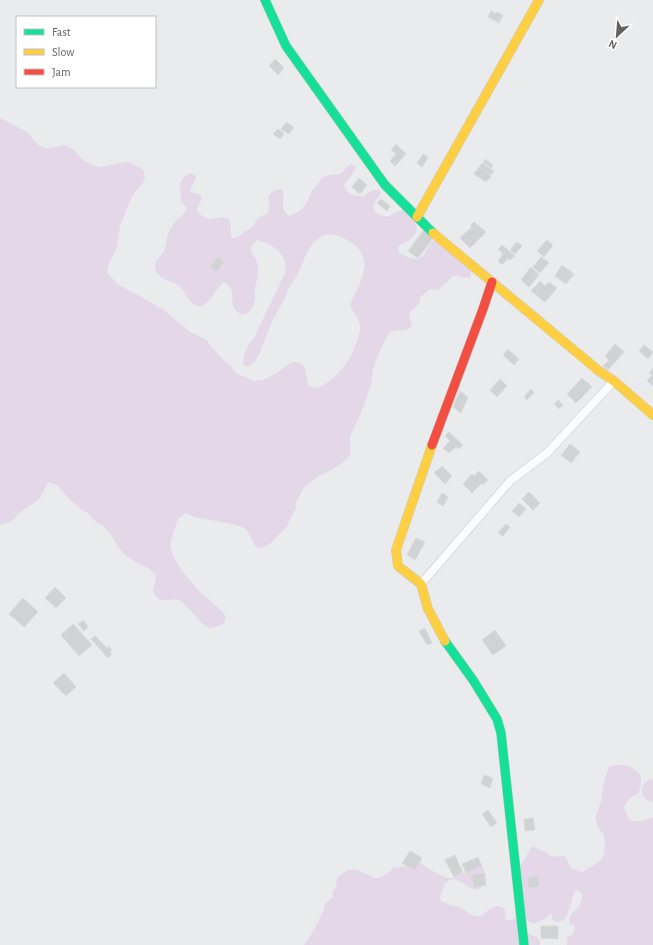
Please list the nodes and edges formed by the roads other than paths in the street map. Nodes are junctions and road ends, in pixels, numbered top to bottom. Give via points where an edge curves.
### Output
1 (265, 0) edge
2 (539, 0) edge
3 (417, 218) junction
4 (492, 282) junction
5 (614, 381) junction
6 (653, 416) edge
7 (421, 584) junction
8 (524, 945) edge

1 - 3 street via 286,46 385,185
2 - 3 street
3 - 4 street
4 - 5 street
4 - 7 street via 396,550 398,566
5 - 6 street
5 - 7 street via 547,453 510,481
7 - 8 street via 428,609 443,638 497,719 501,733

